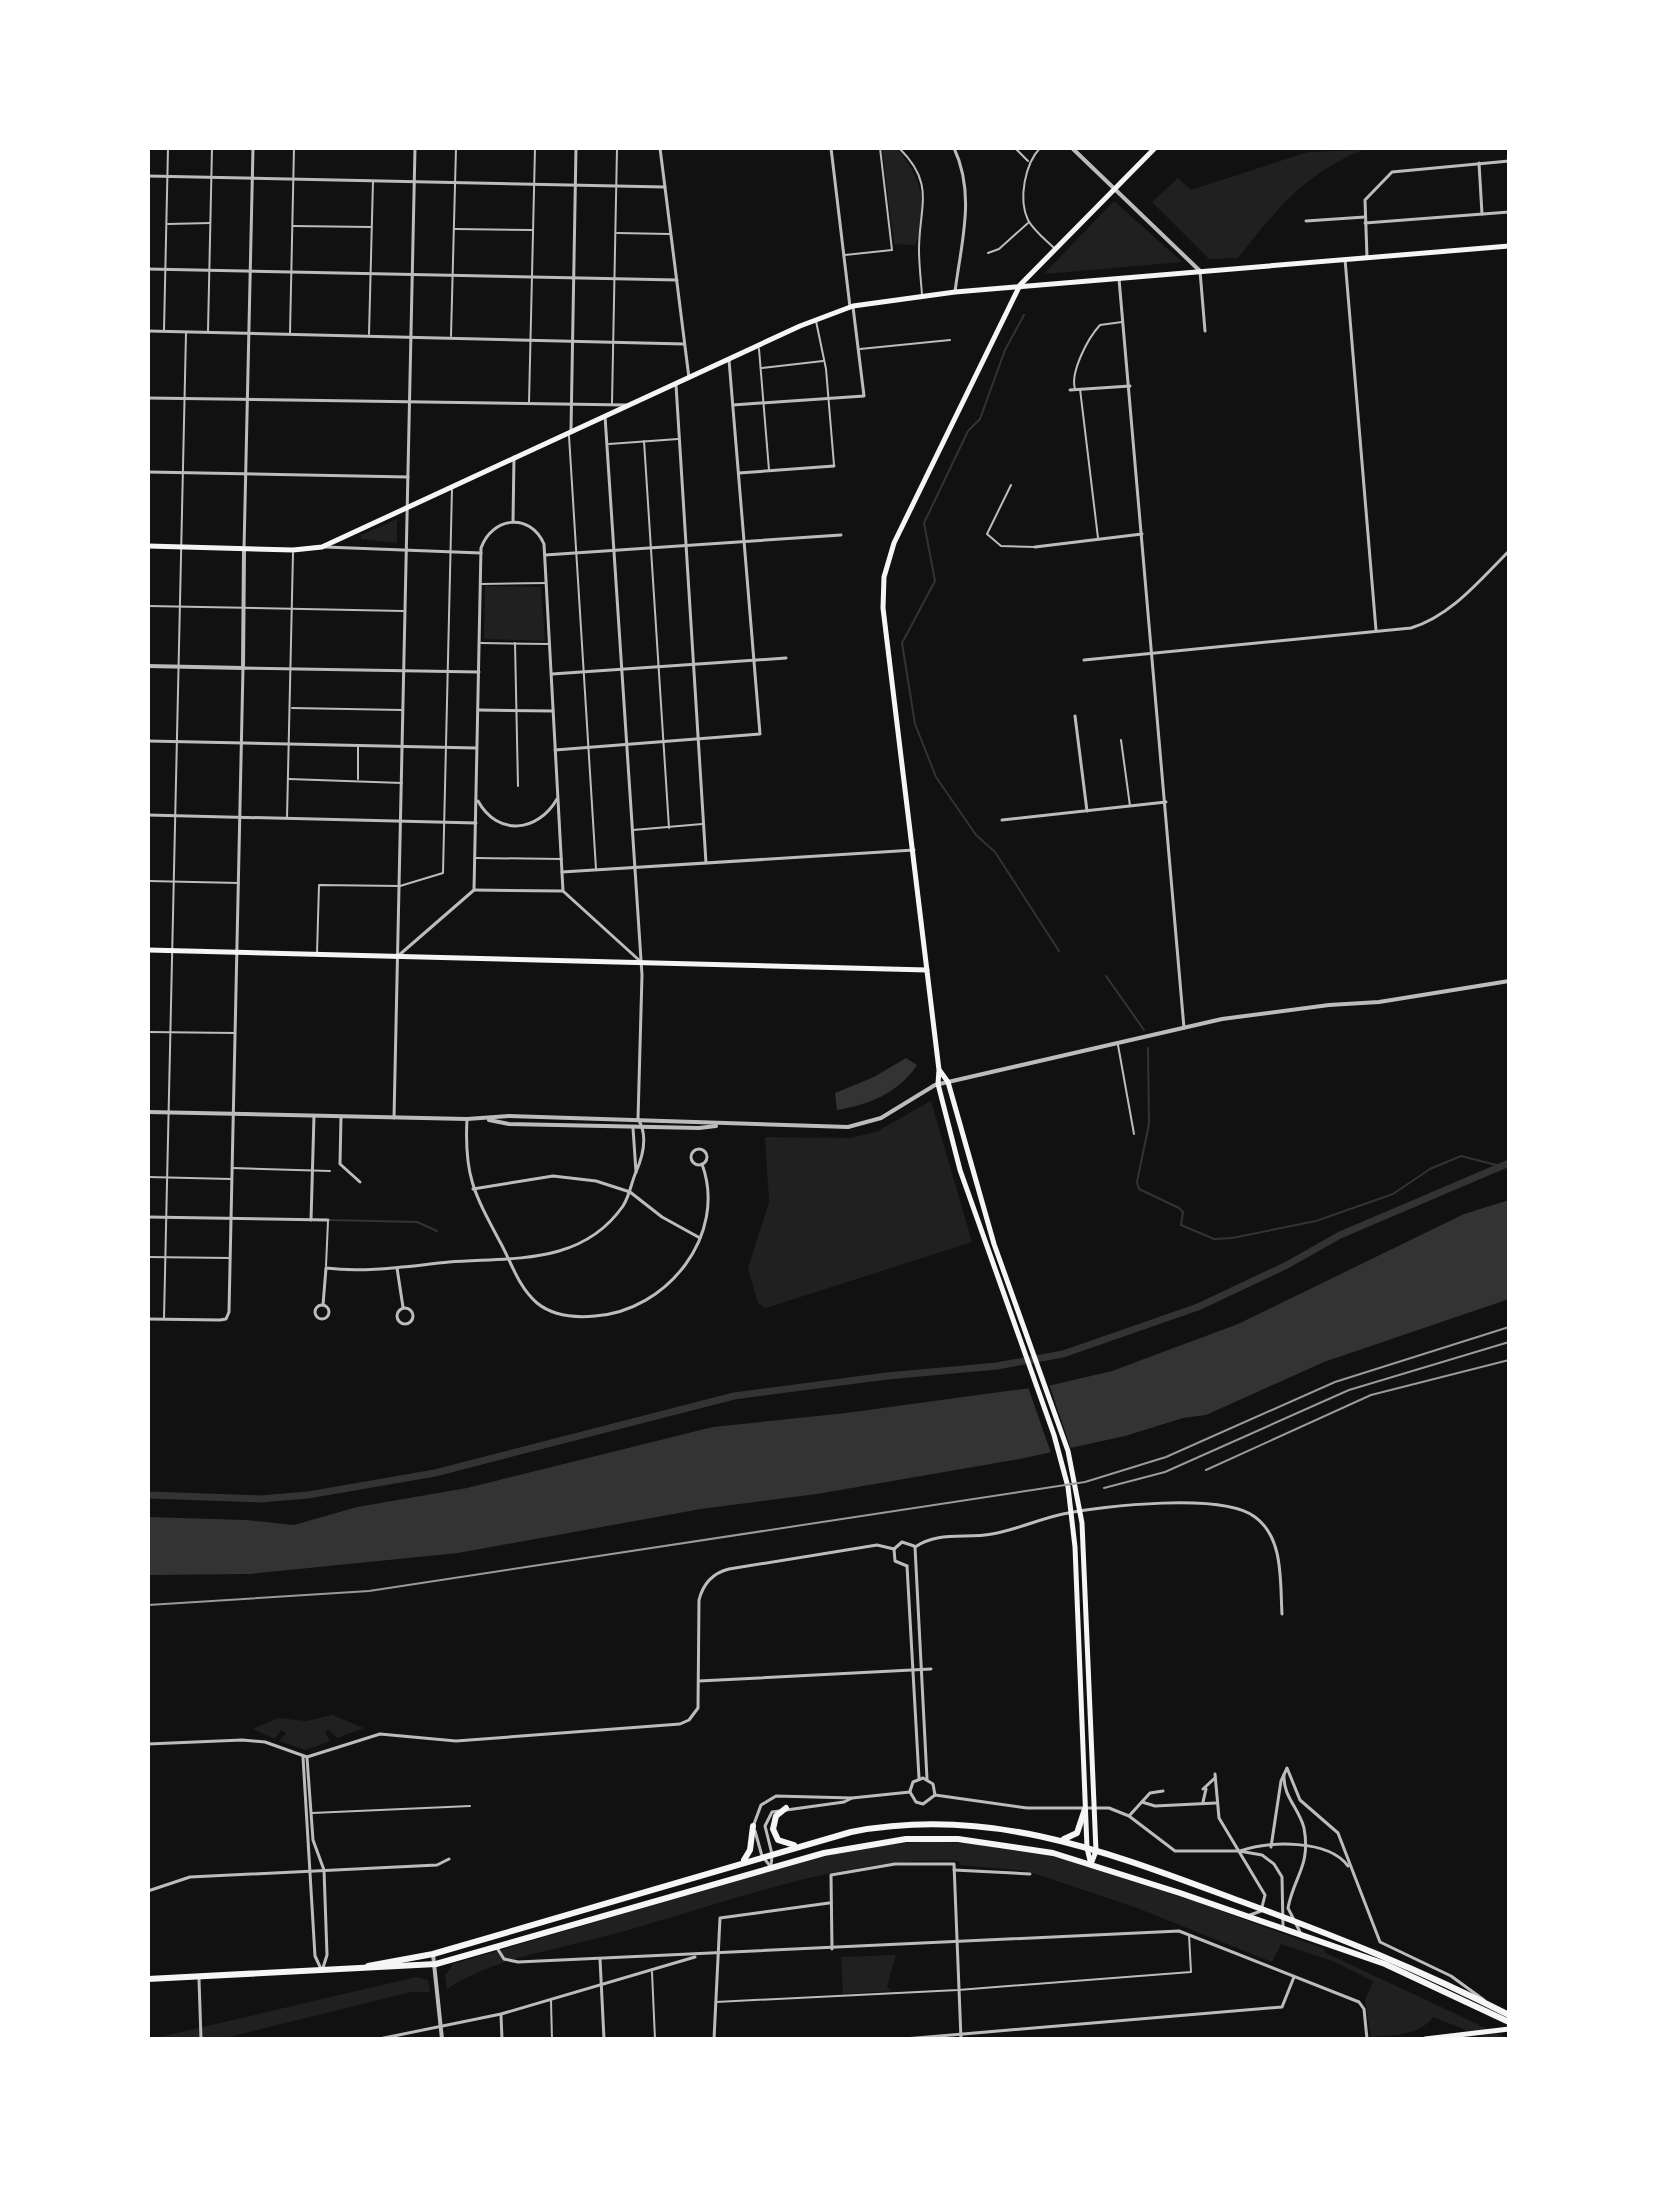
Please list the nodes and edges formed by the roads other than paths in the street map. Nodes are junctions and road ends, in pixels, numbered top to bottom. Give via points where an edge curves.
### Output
1 (168, 148) edge
2 (212, 148) edge
3 (253, 148) edge
4 (294, 148) edge
5 (415, 148) edge
6 (456, 148) edge
7 (535, 148) edge
8 (576, 148) edge
9 (617, 148) edge
10 (660, 148) edge
11 (831, 148) edge
12 (880, 148) edge
13 (899, 148) edge
14 (954, 148) edge
15 (1015, 148) edge
16 (1040, 148) edge
17 (1072, 148) edge
18 (1155, 148) edge
19 (1509, 161) edge
20 (1030, 163) junction
21 (1479, 163) junction
22 (148, 176) edge
23 (167, 176) junction
24 (211, 176) junction
25 (253, 177) junction
26 (293, 178) junction
27 (373, 181) junction
28 (414, 182) junction
29 (455, 182) junction
30 (534, 183) junction
31 (575, 184) junction
32 (616, 186) junction
33 (665, 187) junction
34 (1115, 189) junction
35 (1509, 212) edge
36 (1482, 214) junction
37 (1365, 217) junction
38 (1306, 221) dead end
39 (1030, 222) junction
40 (211, 223) junction
41 (1365, 223) junction
42 (167, 224) junction
43 (292, 226) junction
44 (372, 227) junction
45 (454, 229) junction
46 (532, 230) junction
47 (615, 233) junction
48 (671, 234) junction
49 (1509, 246) edge
50 (1055, 249) junction
51 (988, 253) dead end
52 (844, 255) junction
53 (1367, 257) junction
54 (1345, 259) junction
55 (148, 269) edge
56 (166, 269) junction
57 (210, 270) junction
58 (251, 271) junction
59 (292, 271) junction
60 (1200, 271) junction
61 (371, 273) junction
62 (412, 275) junction
63 (453, 276) junction
64 (532, 277) junction
65 (574, 278) junction
66 (615, 278) junction
67 (1119, 278) junction
68 (677, 280) junction
69 (1020, 285) junction
70 (955, 292) junction
71 (922, 296) junction
72 (852, 307) junction
73 (816, 319) junction
74 (1123, 322) junction
75 (148, 331) edge
76 (164, 331) junction
77 (186, 331) junction
78 (1205, 331) dead end
79 (208, 332) junction
80 (250, 333) junction
81 (290, 334) junction
82 (369, 336) junction
83 (411, 336) junction
84 (451, 337) junction
85 (531, 339) junction
86 (950, 340) dead end
87 (573, 342) junction
88 (613, 343) junction
89 (684, 344) junction
90 (759, 345) junction
91 (858, 349) junction
92 (729, 359) junction
93 (823, 361) junction
94 (761, 368) junction
95 (689, 379) junction
96 (676, 385) junction
97 (1130, 386) junction
98 (1078, 389) junction
99 (1070, 390) dead end
100 (148, 398) edge
101 (828, 398) junction
102 (184, 399) junction
103 (248, 399) junction
104 (410, 403) junction
105 (763, 403) junction
106 (612, 404) junction
107 (529, 405) junction
108 (571, 405) junction
109 (627, 405) junction
110 (733, 405) junction
111 (605, 416) junction
112 (571, 430) junction
113 (680, 439) junction
114 (644, 441) junction
115 (607, 444) junction
116 (514, 457) junction
117 (834, 466) joint
118 (769, 471) junction
119 (148, 472) edge
120 (183, 473) junction
121 (739, 473) junction
122 (246, 474) junction
123 (409, 477) junction
124 (452, 485) junction
125 (1011, 485) dead end
126 (407, 507) junction
127 (513, 522) junction
128 (1143, 534) junction
129 (841, 535) dead end
130 (1098, 539) junction
131 (745, 542) junction
132 (686, 545) junction
133 (148, 546) edge
134 (181, 547) junction
135 (322, 547) junction
136 (1035, 547) joint
137 (651, 548) junction
138 (244, 549) junction
139 (293, 550) junction
140 (614, 550) junction
141 (406, 551) junction
142 (1509, 551) edge
143 (451, 552) junction
144 (481, 553) junction
145 (576, 553) junction
146 (545, 555) junction
147 (546, 583) junction
148 (480, 584) junction
149 (148, 606) edge
150 (179, 606) junction
151 (244, 608) junction
152 (291, 609) junction
153 (405, 611) junction
154 (1376, 630) junction
155 (480, 643) junction
156 (515, 643) junction
157 (550, 644) junction
158 (1154, 653) junction
159 (786, 658) dead end
160 (1084, 660) dead end
161 (754, 661) junction
162 (693, 664) junction
163 (148, 666) edge
164 (178, 667) junction
165 (659, 667) junction
166 (243, 668) junction
167 (291, 669) junction
168 (621, 670) junction
169 (403, 671) junction
170 (447, 672) junction
171 (479, 672) junction
172 (585, 672) junction
173 (552, 674) junction
174 (291, 708) junction
175 (403, 710) junction
176 (478, 710) junction
177 (516, 711) junction
178 (553, 711) junction
179 (1075, 716) dead end
180 (698, 740) junction
181 (1121, 740) dead end
182 (148, 741) edge
183 (177, 741) junction
184 (663, 742) junction
185 (241, 743) junction
186 (290, 745) junction
187 (626, 745) junction
188 (358, 746) junction
189 (402, 746) junction
190 (446, 747) junction
191 (477, 748) junction
192 (590, 748) junction
193 (555, 750) junction
194 (287, 779) junction
195 (358, 780) junction
196 (402, 783) junction
197 (518, 786) dead end
198 (558, 797) junction
199 (476, 798) junction
200 (1166, 802) junction
201 (1130, 807) junction
202 (1087, 811) junction
203 (148, 815) edge
204 (176, 816) junction
205 (240, 818) junction
206 (287, 819) junction
207 (1002, 820) dead end
208 (401, 822) junction
209 (444, 822) junction
210 (476, 823) junction
211 (704, 824) junction
212 (669, 828) junction
213 (632, 830) junction
214 (914, 850) junction
215 (475, 857) junction
216 (562, 859) junction
217 (706, 863) junction
218 (633, 868) junction
219 (596, 870) junction
220 (562, 872) junction
221 (148, 881) edge
222 (174, 882) junction
223 (239, 883) junction
224 (400, 886) junction
225 (474, 890) junction
226 (563, 891) junction
227 (148, 950) edge
228 (172, 951) junction
229 (237, 953) junction
230 (317, 954) junction
231 (398, 956) junction
232 (640, 961) junction
233 (927, 970) junction
234 (1509, 981) edge
235 (1184, 1028) junction
236 (148, 1032) edge
237 (171, 1032) junction
238 (235, 1033) junction
239 (1118, 1044) junction
240 (939, 1070) junction
241 (948, 1082) junction
242 (938, 1084) junction
243 (148, 1112) edge
244 (169, 1113) junction
245 (234, 1114) junction
246 (314, 1116) junction
247 (341, 1117) junction
248 (394, 1118) junction
249 (467, 1119) junction
250 (487, 1119) junction
251 (638, 1119) junction
252 (721, 1125) junction
253 (633, 1127) junction
254 (643, 1127) junction
255 (1134, 1134) dead end
256 (702, 1164) dead end
257 (232, 1168) junction
258 (312, 1170) junction
259 (330, 1171) dead end
260 (636, 1172) junction
261 (148, 1177) edge
262 (167, 1178) junction
263 (232, 1179) junction
264 (360, 1182) dead end
265 (473, 1189) junction
266 (630, 1192) junction
267 (148, 1217) edge
268 (167, 1217) junction
269 (230, 1218) junction
270 (311, 1220) junction
271 (328, 1220) joint
272 (700, 1238) junction
273 (148, 1257) edge
274 (166, 1257) junction
275 (230, 1258) junction
276 (510, 1259) junction
277 (326, 1268) junction
278 (397, 1268) junction
279 (323, 1305) dead end
280 (404, 1308) junction
281 (148, 1319) edge
282 (164, 1319) junction
283 (915, 1547) junction
284 (894, 1549) junction
285 (915, 1560) junction
286 (907, 1566) junction
287 (1282, 1614) dead end
288 (931, 1669) dead end
289 (920, 1670) junction
290 (914, 1672) junction
291 (699, 1681) junction
292 (148, 1744) edge
293 (305, 1757) junction
294 (1287, 1771) junction
295 (919, 1778) junction
296 (927, 1779) junction
297 (1204, 1789) junction
298 (1216, 1789) junction
299 (1163, 1791) dead end
300 (910, 1792) junction
301 (935, 1795) junction
302 (852, 1798) junction
303 (1142, 1802) junction
304 (1216, 1803) junction
305 (1199, 1804) junction
306 (470, 1806) dead end
307 (786, 1808) junction
308 (1085, 1809) junction
309 (311, 1813) junction
310 (1129, 1816) junction
311 (753, 1826) junction
312 (1061, 1840) junction
313 (798, 1846) junction
314 (1271, 1847) junction
315 (1087, 1848) junction
316 (1096, 1851) junction
317 (1239, 1851) junction
318 (772, 1854) junction
319 (762, 1856) junction
320 (449, 1859) dead end
321 (740, 1863) junction
322 (1091, 1865) junction
323 (771, 1867) junction
324 (312, 1870) junction
325 (324, 1870) junction
326 (954, 1870) junction
327 (1352, 1873) junction
328 (1030, 1874) dead end
329 (148, 1891) edge
330 (831, 1903) junction
331 (1263, 1909) junction
332 (1246, 1915) junction
333 (1280, 1915) junction
334 (1291, 1919) junction
335 (1285, 1930) junction
336 (1189, 1934) junction
337 (1305, 1936) junction
338 (956, 1942) junction
339 (497, 1948) junction
340 (832, 1949) junction
341 (433, 1954) junction
342 (719, 1955) junction
343 (698, 1956) junction
344 (600, 1959) junction
345 (436, 1964) junction
346 (351, 1969) junction
347 (322, 1971) junction
348 (652, 1972) junction
349 (1295, 1976) junction
350 (199, 1977) junction
351 (148, 1979) edge
352 (601, 1986) junction
353 (958, 1990) junction
354 (551, 2000) junction
355 (716, 2002) junction
356 (1493, 2007) junction
357 (501, 2014) junction
358 (1509, 2015) edge
359 (1509, 2022) edge
360 (441, 2026) junction
361 (1509, 2029) edge
362 (960, 2037) edge
363 (201, 2039) edge
364 (379, 2039) edge
365 (442, 2039) edge
366 (502, 2039) edge
367 (552, 2039) edge
368 (604, 2039) edge
369 (655, 2039) edge
370 (714, 2039) edge
371 (904, 2039) edge
372 (1367, 2039) edge
373 (1425, 2039) edge

1 - 23 lane
2 - 24 lane
3 - 25 street
4 - 26 lane
5 - 28 street
6 - 29 lane
7 - 30 lane
8 - 31 street
9 - 32 lane
10 - 33 street
11 - 52 street
12 - 52 lane via 892,250
13 - 71 lane via 916,168 924,192 918,247
14 - 70 street via 967,198
15 - 20 lane
16 - 20 lane
17 - 34 street
18 - 34 main road
19 - 21 street
20 - 39 lane via 1024,199
21 - 36 street
21 - 37 street via 1392,172 1367,196
22 - 23 street
23 - 24 street
23 - 42 lane
24 - 25 street
24 - 40 lane
25 - 26 street
25 - 58 street
26 - 27 street
26 - 43 lane
27 - 28 street
27 - 44 lane
28 - 29 street
28 - 62 street
29 - 30 street
29 - 45 lane
30 - 31 street
30 - 46 lane
31 - 32 street
31 - 65 street
32 - 33 street
32 - 47 lane
33 - 48 street
34 - 50 main road
34 - 60 street
35 - 36 street
36 - 41 street
37 - 38 street
37 - 41 street
39 - 50 lane
39 - 51 lane
40 - 42 lane
40 - 57 lane
41 - 53 street
42 - 56 lane
43 - 44 lane
43 - 59 lane
44 - 61 lane
45 - 46 lane
45 - 63 lane
46 - 64 lane
47 - 48 lane
47 - 66 lane
48 - 68 street
49 - 53 main road
50 - 69 main road
52 - 72 street
53 - 54 main road
54 - 60 main road
54 - 154 street
55 - 56 street
56 - 57 street
56 - 76 lane
57 - 58 street
57 - 79 lane
58 - 59 street
58 - 80 street
59 - 61 street
59 - 81 lane
60 - 67 main road
60 - 78 street
61 - 62 street
61 - 82 lane
62 - 63 street
62 - 83 street
63 - 64 street
63 - 84 lane
64 - 65 street
64 - 85 lane
65 - 66 street
65 - 87 street
66 - 68 street
66 - 88 lane
67 - 69 main road
67 - 74 street
68 - 89 street
69 - 70 main road
69 - 214 main road via 896,537 886,569 883,608
70 - 71 main road
71 - 72 main road
72 - 73 main road
72 - 91 street
73 - 90 main road
73 - 93 lane
74 - 97 street
74 - 98 lane via 1100,325 1074,374
75 - 76 street
76 - 77 street
77 - 79 street
77 - 102 lane
79 - 80 street
80 - 81 street
80 - 103 street
81 - 82 street
82 - 83 street
83 - 84 street
83 - 104 street
84 - 85 street
85 - 87 street
85 - 107 lane
86 - 91 lane
87 - 88 street
87 - 108 street
88 - 89 street
88 - 106 lane
89 - 95 street
90 - 92 main road
90 - 94 lane
91 - 101 street via 864,396
92 - 95 main road
92 - 110 street
93 - 94 lane
93 - 101 lane
94 - 105 lane
95 - 96 main road
96 - 109 main road
96 - 113 street
97 - 98 street
97 - 128 street
98 - 99 street
98 - 130 lane
100 - 102 street
101 - 105 street
101 - 117 lane
102 - 103 street
102 - 120 lane
103 - 104 street
103 - 122 street
104 - 107 street
104 - 123 street
105 - 110 street
105 - 118 lane
106 - 108 street
106 - 109 street
107 - 108 street
108 - 112 street
109 - 111 main road
110 - 121 street
111 - 112 main road
111 - 115 street
112 - 116 main road
112 - 145 lane
113 - 114 lane
113 - 132 street
114 - 115 lane
114 - 137 lane
115 - 140 street
116 - 124 main road
116 - 127 street
117 - 118 street
118 - 121 street
119 - 120 street
120 - 122 street
120 - 134 lane
121 - 131 street
122 - 123 street
122 - 138 street
123 - 126 street
124 - 126 main road
124 - 143 lane
125 - 136 lane via 987,534 1001,546
126 - 135 main road
126 - 141 street
127 - 144 street via 490,532
127 - 146 street via 537,531
128 - 130 street
128 - 158 street
129 - 131 street
130 - 136 street
131 - 132 street
131 - 161 street
132 - 137 street
132 - 162 street
133 - 134 main road
134 - 138 main road
134 - 150 lane
135 - 139 main road
135 - 141 street
137 - 140 street
137 - 165 lane
138 - 139 main road
138 - 151 street
139 - 152 lane
140 - 145 street
140 - 168 street
141 - 143 street
141 - 153 street
142 - 154 street via 1430,622
143 - 144 street
143 - 170 lane
144 - 148 street
145 - 146 street
145 - 172 lane
146 - 147 street
147 - 148 lane
147 - 157 street
148 - 155 street
149 - 150 lane
150 - 151 lane
150 - 164 lane
151 - 152 lane
151 - 166 street
152 - 153 lane
152 - 167 lane
153 - 169 street
154 - 158 street
155 - 156 lane
155 - 171 street
156 - 157 lane
156 - 177 lane
157 - 173 street
158 - 160 street
158 - 200 street
159 - 161 street
161 - 162 street
161 - 180 street via 760,734
162 - 165 street
162 - 180 street
163 - 164 street
164 - 166 street
164 - 183 lane
165 - 168 street
165 - 184 lane
166 - 167 street
166 - 185 street
167 - 169 street
167 - 174 lane
168 - 172 street
168 - 187 street
169 - 170 street
169 - 175 street
170 - 171 street
170 - 190 lane
171 - 176 street
172 - 173 street
172 - 192 lane
173 - 178 street
174 - 175 lane
174 - 186 lane
175 - 189 street
176 - 177 street
176 - 191 street
177 - 178 street
177 - 197 lane
178 - 193 street
179 - 202 street
180 - 184 street
180 - 211 street
181 - 201 lane
182 - 183 street
183 - 185 street
183 - 204 lane
184 - 187 street
184 - 212 lane
185 - 186 street
185 - 205 street
186 - 188 street
186 - 194 lane
187 - 192 street
187 - 213 street
188 - 189 street
188 - 195 lane
189 - 190 street
189 - 196 street
190 - 191 street
190 - 209 lane
191 - 199 street
192 - 193 street
192 - 219 lane
193 - 198 street
194 - 195 lane
194 - 206 lane
195 - 196 lane
196 - 208 street
198 - 199 street via 539,821 517,827 493,819
198 - 216 street
199 - 210 street
200 - 201 street
200 - 235 street
201 - 202 street
202 - 207 street
203 - 204 street
204 - 205 street
204 - 222 lane
205 - 206 street
205 - 223 street
206 - 208 street
208 - 209 street
208 - 224 street
209 - 210 street
209 - 224 lane via 443,873
210 - 215 street
211 - 212 lane
211 - 217 street
212 - 213 lane
213 - 218 street
214 - 217 street
214 - 233 main road
215 - 216 lane
215 - 225 street
216 - 220 street
217 - 218 street
218 - 219 street
218 - 232 street
219 - 220 street
220 - 226 street
221 - 222 lane
222 - 223 lane
222 - 228 lane
223 - 229 street
224 - 230 lane via 319,885
224 - 231 street
225 - 226 street
225 - 231 street
226 - 232 street
227 - 228 main road
228 - 229 main road
228 - 237 lane
229 - 230 main road
229 - 238 street
230 - 231 main road
231 - 232 main road
231 - 248 street
232 - 233 main road
232 - 251 street
233 - 240 main road
234 - 235 street
235 - 239 street
236 - 237 lane
237 - 238 lane
237 - 244 lane
238 - 245 street
239 - 241 street
239 - 255 lane
240 - 241 main road
240 - 242 main road
241 - 242 street
241 - 316 main road via 994,1244 1068,1451 1080,1508
242 - 252 street via 881,1118 848,1127
242 - 308 main road via 960,1170 1060,1453 1070,1498
243 - 244 street
244 - 245 street
244 - 262 lane
245 - 246 street
245 - 257 street
246 - 247 street
246 - 258 street
247 - 248 street
247 - 264 street via 340,1164
248 - 249 street
249 - 250 street
249 - 265 street via 467,1169
250 - 251 street
250 - 253 street
251 - 252 street
251 - 253 street
251 - 254 street
252 - 254 street
253 - 254 street
253 - 260 street
254 - 260 street via 642,1161
256 - 272 street via 708,1196
257 - 258 lane
257 - 263 street
258 - 259 lane
258 - 270 street
260 - 266 street
261 - 262 lane
262 - 263 lane
262 - 268 lane
263 - 269 street
265 - 266 street via 566,1176
265 - 276 street
266 - 272 street
266 - 276 street via 600,1229 574,1246 550,1256
267 - 268 street
268 - 269 street
268 - 274 lane
269 - 270 street
269 - 275 street
270 - 271 street
271 - 277 lane
272 - 276 street via 683,1269 661,1291 633,1308 602,1316 548,1310 526,1291
273 - 274 lane
274 - 275 lane
274 - 282 lane
275 - 282 street via 226,1319
276 - 278 street
277 - 278 street
277 - 279 street
278 - 280 street
280 - 280 street via 398,1319 407,1324 413,1314
281 - 282 street
283 - 284 street via 902,1542
283 - 285 street
283 - 287 street via 935,1538 992,1534 1062,1514 1114,1507 1228,1505 1258,1518 1272,1538
284 - 286 street via 895,1561
284 - 291 street via 877,1545 719,1572 699,1600
285 - 286 street
285 - 289 street
286 - 290 street
288 - 289 street
289 - 290 street
289 - 296 street
290 - 291 street
290 - 295 street
291 - 293 street via 696,1715 680,1724 456,1741 380,1734
292 - 293 street via 242,1740 265,1742
293 - 309 street
293 - 324 street
294 - 314 street
294 - 327 street via 1300,1800 1338,1833
294 - 334 street via 1286,1795 1304,1833 1305,1868 1289,1903
295 - 296 street
295 - 300 street
296 - 301 street
297 - 298 street
297 - 298 street via 1215,1776
297 - 305 street via 1205,1799
298 - 304 street
299 - 303 street via 1150,1793
300 - 301 street via 923,1804
300 - 302 street
301 - 310 street via 1027,1808 1103,1807
302 - 307 street
302 - 311 street via 776,1796 758,1809
303 - 305 street
303 - 310 street
304 - 305 street
304 - 317 street
306 - 309 lane
307 - 313 highway via 774,1819 773,1832 780,1841
307 - 318 street via 766,1820
308 - 312 highway via 1077,1833
308 - 315 main road
309 - 325 street
310 - 317 street via 1175,1851
311 - 319 street
311 - 321 highway via 750,1851
312 - 313 highway via 996,1826 928,1823 863,1830
312 - 315 highway
313 - 318 highway
314 - 317 street
314 - 327 street via 1313,1845 1339,1855
315 - 316 highway
315 - 322 main road
316 - 322 main road
316 - 331 highway
317 - 331 street via 1264,1893
317 - 333 street via 1262,1855 1279,1870
318 - 319 highway
318 - 323 street
319 - 321 highway
319 - 323 street
320 - 325 street via 437,1865
321 - 341 highway
322 - 323 highway via 1014,1844 917,1838 845,1847
322 - 332 highway
323 - 339 highway
324 - 325 street
324 - 329 street via 190,1877
324 - 347 street via 315,1956
325 - 347 street via 327,1955
326 - 328 street
326 - 330 street via 954,1864 895,1864 831,1875
326 - 338 street
327 - 356 street via 1383,1946 1451,1976
330 - 340 street
330 - 342 street via 720,1918
331 - 332 street
331 - 333 highway
332 - 335 highway
333 - 334 highway
333 - 335 street
334 - 337 street
334 - 356 highway via 1400,1961
335 - 337 highway
336 - 338 street
336 - 349 street
336 - 353 lane via 1191,1972
337 - 359 highway via 1407,1972
338 - 340 street
338 - 353 street
339 - 344 street via 509,1962
339 - 345 highway
340 - 342 street
341 - 345 street
341 - 346 highway
342 - 343 street
342 - 355 street
343 - 344 street
343 - 348 street
344 - 352 street
345 - 346 highway
345 - 360 street
346 - 347 highway
347 - 350 highway
348 - 352 street
348 - 369 lane
349 - 362 street via 1282,2007
349 - 372 street via 1362,2004
350 - 351 highway
350 - 363 street
352 - 354 street
352 - 368 street
353 - 355 lane
353 - 362 street
354 - 357 street
354 - 367 lane
355 - 370 street
356 - 358 highway
357 - 360 street
357 - 366 street
360 - 364 street
360 - 365 street
361 - 373 main road
362 - 371 street

